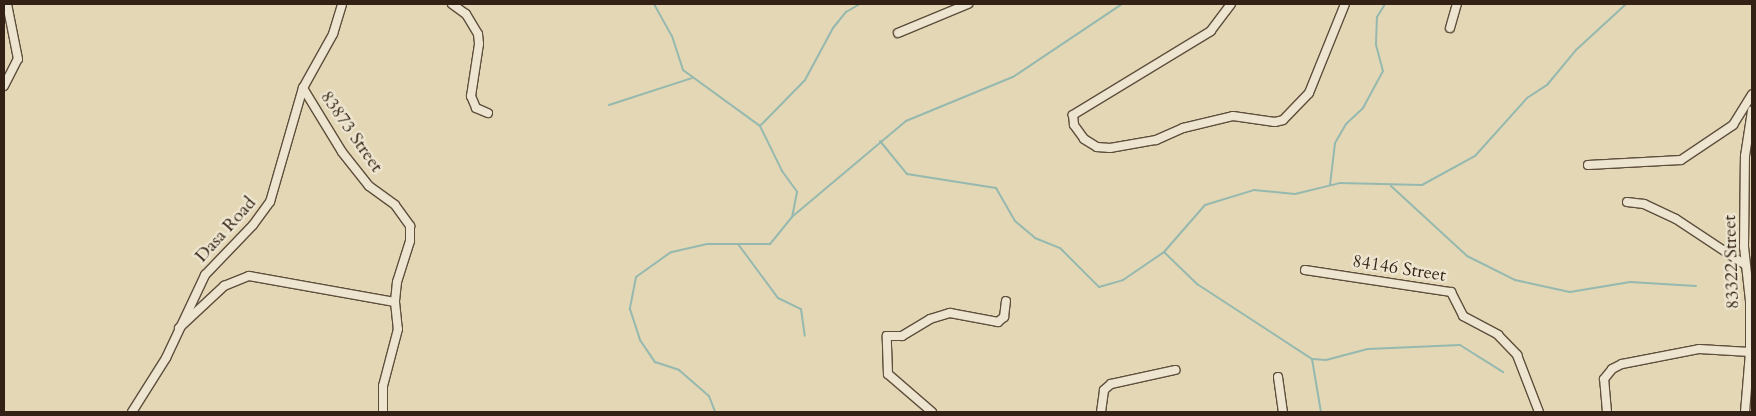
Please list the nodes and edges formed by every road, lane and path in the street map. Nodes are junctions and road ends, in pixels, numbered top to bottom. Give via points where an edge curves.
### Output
1 (7, 4) edge
2 (342, 4) edge
3 (452, 4) edge
4 (968, 4) edge
5 (1232, 4) edge
6 (1345, 4) edge
7 (1457, 4) edge
8 (1450, 28) dead end
9 (898, 33) dead end
10 (4, 86) edge
11 (303, 88) junction
12 (1752, 94) edge
13 (1752, 111) edge
14 (488, 113) dead end
15 (1588, 165) dead end
16 (1627, 202) dead end
17 (1744, 264) junction
18 (1305, 270) dead end
19 (1006, 301) dead end
20 (395, 302) junction
21 (179, 328) junction
22 (1750, 357) edge
23 (1175, 370) dead end
24 (1278, 377) dead end
25 (132, 412) edge
26 (383, 412) edge
27 (932, 412) edge
28 (1101, 412) edge
29 (1283, 412) edge
30 (1539, 412) edge
31 (1607, 412) edge
32 (1745, 412) edge

1 - 10 street via 18,59
2 - 11 street, Dasa Road via 335,29
3 - 14 street via 466,14 478,34 480,44 472,96 476,108
4 - 9 street
5 - 6 street via 1211,31 1074,115 1074,125 1084,138 1097,147 1110,148 1156,140 1183,128 1232,116 1274,122 1283,120 1309,93
7 - 8 street
11 - 20 street, 83873 Street via 342,152 369,186 395,205 410,226 410,241 397,282
11 - 21 street, Dasa Road via 270,202 253,225 205,275
12 - 15 street via 1733,125 1682,160
13 - 17 street, 83322 Street via 1745,156
16 - 17 street via 1644,204 1670,215
17 - 22 street, 83322 Street via 1750,301
18 - 30 street, 84146 Street via 1452,292 1461,314 1498,335 1517,355
19 - 27 street via 1004,317 998,322 950,313 930,319 902,336 887,336 888,374
20 - 21 street via 249,276 224,286
20 - 26 street, 83873 Street via 398,329 383,386
21 - 25 street, Dasa Road via 166,358
22 - 31 street via 1699,349 1622,364 1612,369 1604,380
22 - 32 street, 83322 Street
23 - 28 street via 1111,384 1104,390
24 - 29 street

